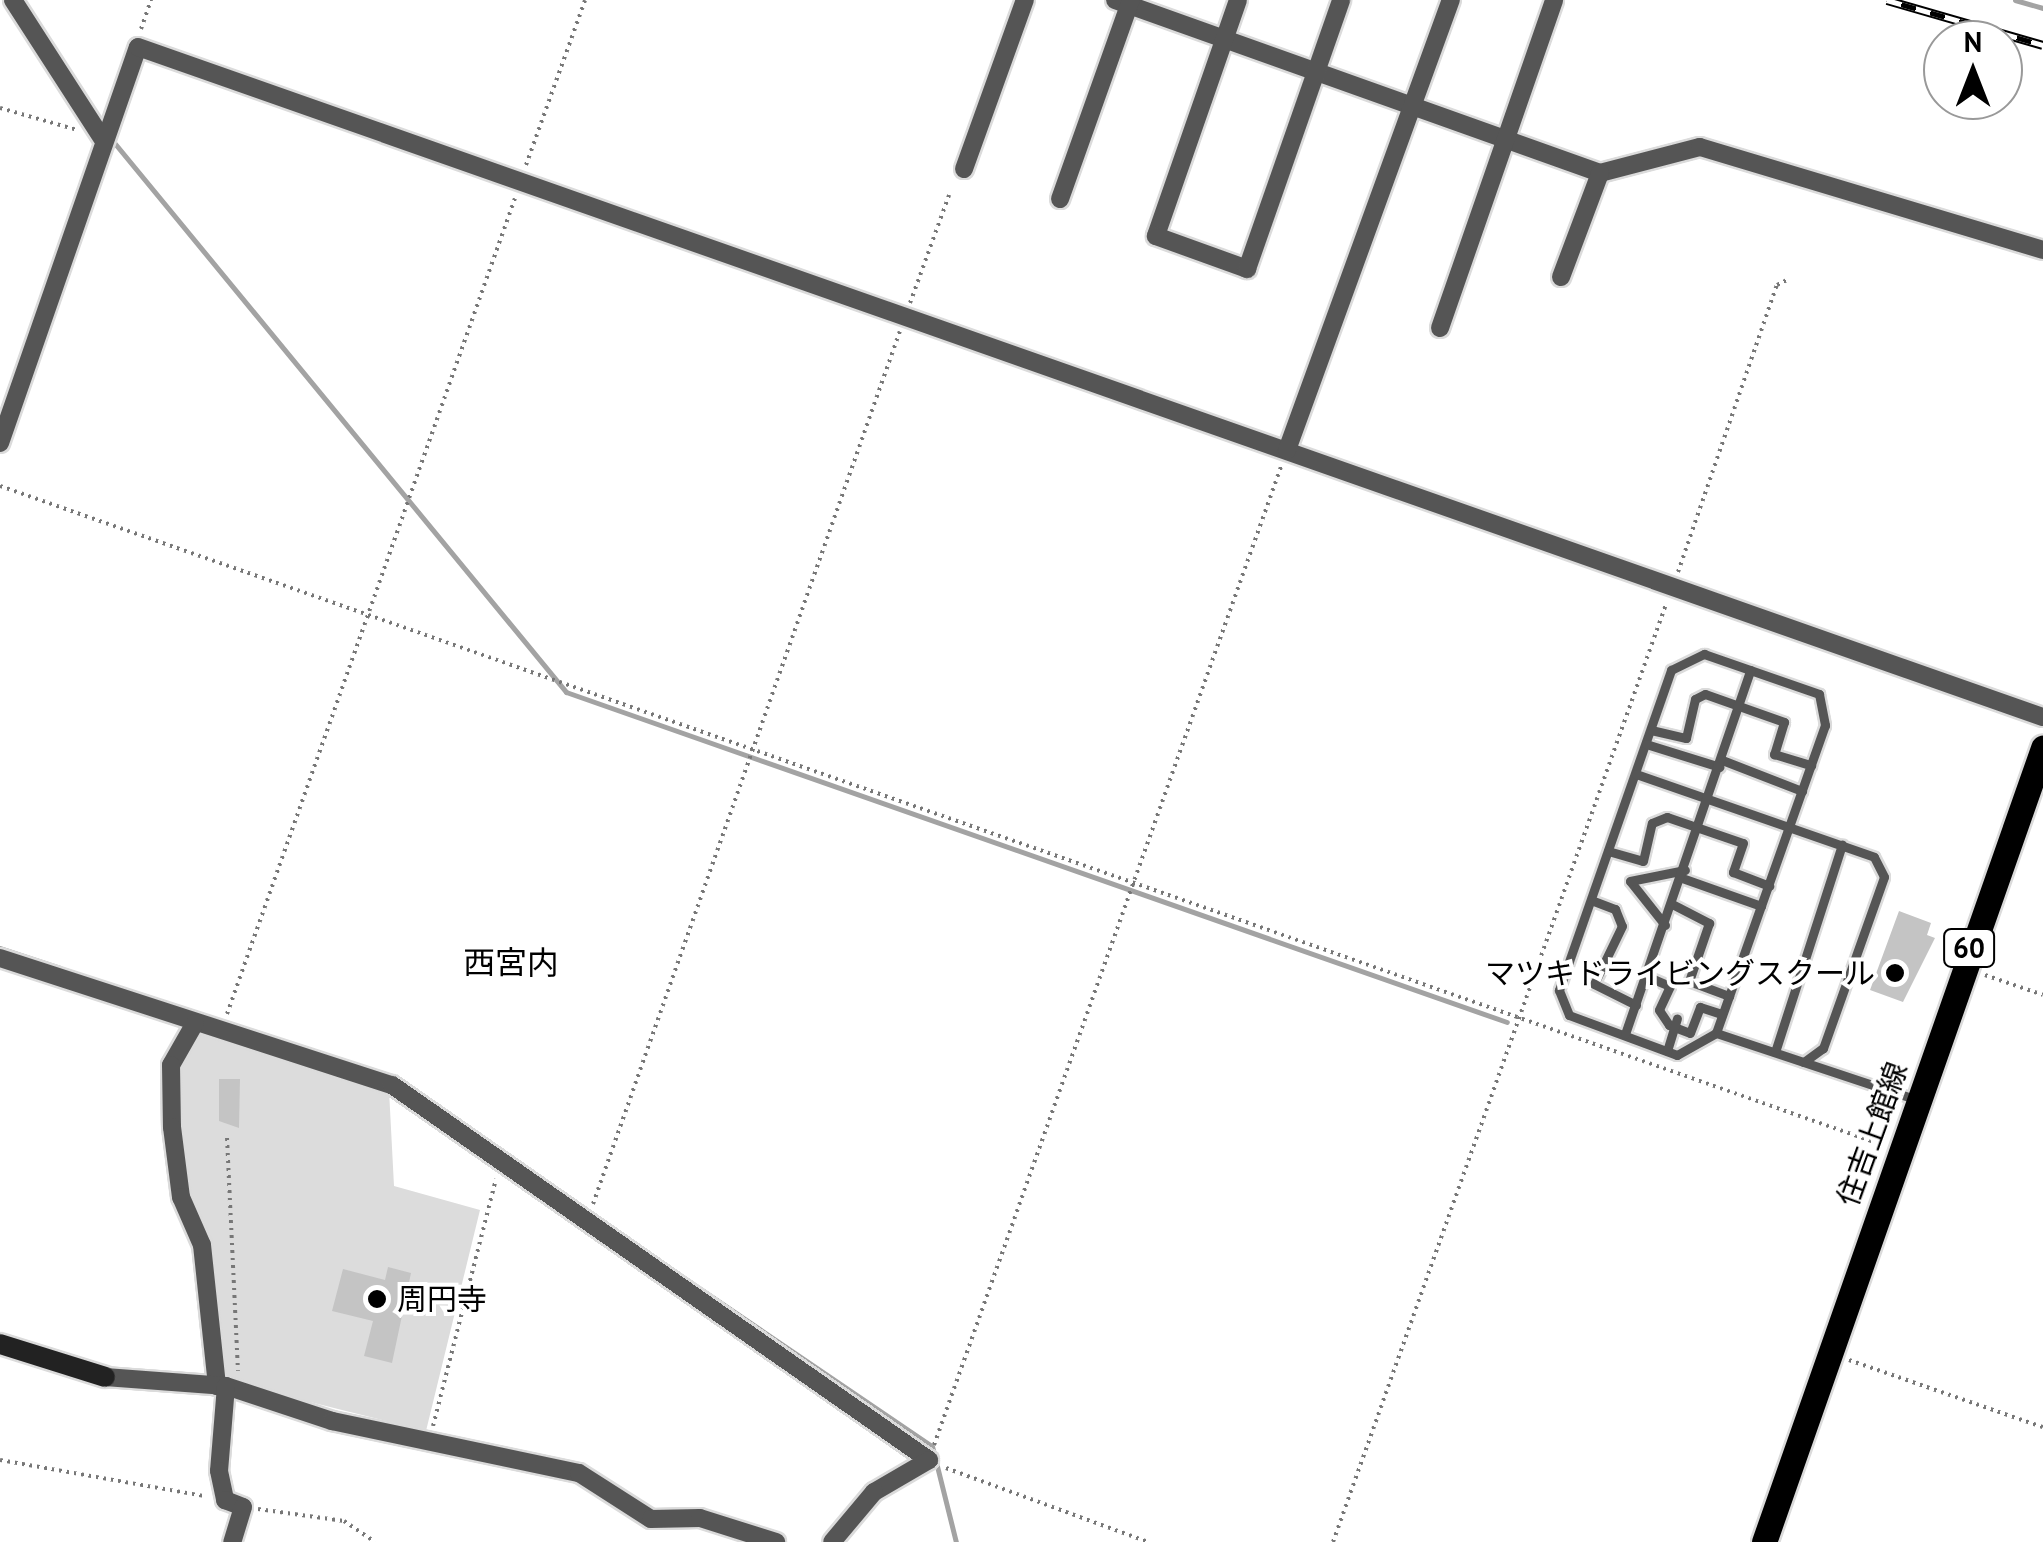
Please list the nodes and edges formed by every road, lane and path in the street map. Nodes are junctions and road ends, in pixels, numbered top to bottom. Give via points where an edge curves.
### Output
1 (13, 0) edge
2 (151, 0) edge
3 (585, 0) edge
4 (1024, 0) edge
5 (1238, 0) edge
6 (1341, 0) edge
7 (1451, 0) edge
8 (1554, 0) edge
9 (1125, 2) edge
10 (1224, 40) junction
11 (138, 47) junction
12 (1315, 73) junction
13 (0, 108) edge
14 (1414, 108) junction
15 (102, 138) junction
16 (1506, 140) junction
17 (964, 169) dead end
18 (1600, 173) junction
19 (520, 182) junction
20 (949, 195) dead end
21 (1060, 199) dead end
22 (2043, 250) edge
23 (1562, 278) dead end
24 (1789, 279) dead end
25 (906, 316) junction
26 (1440, 328) dead end
27 (0, 443) edge
28 (1287, 450) junction
29 (0, 486) edge
30 (1672, 587) junction
31 (368, 614) junction
32 (1750, 670) junction
33 (1739, 705) junction
34 (2043, 717) edge
35 (1651, 730) junction
36 (1646, 744) junction
37 (752, 747) junction
38 (2043, 748) edge
39 (1721, 764) junction
40 (1811, 765) junction
41 (1636, 774) junction
42 (1802, 791) junction
43 (1710, 800) junction
44 (1790, 826) junction
45 (1700, 828) junction
46 (1842, 845) junction
47 (1608, 851) junction
48 (1683, 874) junction
49 (1136, 882) junction
50 (1768, 886) junction
51 (1590, 900) junction
52 (1672, 904) junction
53 (1762, 906) junction
54 (1665, 925) junction
55 (0, 958) edge
56 (1962, 967) junction
57 (1646, 976) junction
58 (2043, 995) edge
59 (1729, 996) junction
60 (1636, 1005) junction
61 (1722, 1014) junction
62 (1522, 1018) junction
63 (1676, 1022) junction
64 (195, 1023) junction
65 (221, 1030) junction
66 (1716, 1033) junction
67 (1625, 1034) junction
68 (1667, 1050) junction
69 (1775, 1052) junction
70 (1804, 1062) junction
71 (1920, 1101) junction
72 (227, 1138) dead end
73 (1902, 1152) junction
74 (501, 1160) junction
75 (588, 1219) junction
76 (0, 1344) edge
77 (1830, 1353) junction
78 (105, 1377) joint
79 (227, 1388) junction
80 (2043, 1428) edge
81 (430, 1439) junction
82 (0, 1460) edge
83 (929, 1460) junction
84 (225, 1500) junction
85 (243, 1508) junction
86 (232, 1542) edge
87 (374, 1542) edge
88 (776, 1542) edge
89 (832, 1542) edge
90 (1148, 1542) edge
91 (1333, 1542) edge
92 (1764, 1542) edge

1 - 15 street
2 - 11 path
3 - 19 path
4 - 17 street
5 - 10 street
6 - 12 street
7 - 14 street
8 - 16 street
9 - 10 street
9 - 21 street
10 - 12 street
10 - 12 street via 1156,236 1210,256 1247,269
11 - 15 street
11 - 19 street
12 - 14 street
13 - 15 path
14 - 16 street
14 - 28 street
15 - 27 street
16 - 18 street
16 - 26 street
18 - 22 street via 1700,147
18 - 23 street
19 - 25 street
19 - 31 path
20 - 25 path
24 - 30 path via 1778,285
25 - 28 street
25 - 37 path
28 - 30 street
28 - 49 path
29 - 31 path
30 - 34 street
30 - 62 path
31 - 37 path
31 - 65 path
32 - 33 lane
32 - 35 lane via 1704,654 1682,660
32 - 40 lane via 1819,694 1825,725
33 - 35 lane via 1705,694 1695,699 1686,738
33 - 39 lane
33 - 40 lane via 1784,722 1774,754
35 - 36 lane
36 - 39 lane
36 - 41 lane
37 - 49 path
37 - 75 path
38 - 56 main road, 住吉上館線 / 60
39 - 42 lane
39 - 43 lane
40 - 42 lane
41 - 43 lane
41 - 47 lane
42 - 44 lane
43 - 44 lane
43 - 45 lane
44 - 46 lane
44 - 50 lane
45 - 47 lane via 1662,816 1643,861
45 - 48 lane
45 - 50 lane via 1743,843 1734,872
46 - 69 lane
46 - 70 lane via 1874,857 1884,877 1824,1048
47 - 51 lane
48 - 52 lane
48 - 53 lane
48 - 54 lane via 1630,881
49 - 62 path
49 - 83 path
50 - 53 lane
51 - 60 lane via 1616,909 1622,926 1594,984
51 - 67 lane via 1562,1004
52 - 54 lane
52 - 59 lane via 1709,923 1689,981
53 - 59 lane
54 - 57 lane
55 - 64 street
56 - 58 path
56 - 71 main road, 住吉上館線 / 60
57 - 60 lane
57 - 63 lane via 1670,986 1660,1016
59 - 61 lane
60 - 67 lane
61 - 63 lane via 1700,1006 1690,1033
61 - 66 lane
62 - 73 path
62 - 91 path
63 - 68 lane
64 - 65 street
64 - 79 street via 171,1064 172,1126 181,1197 202,1246
65 - 74 street via 392,1084
66 - 68 lane via 1704,1047
66 - 69 lane
67 - 68 lane
69 - 70 lane
70 - 71 lane
71 - 73 main road, 住吉上館線 / 60
72 - 79 path
73 - 77 main road, 住吉上館線 / 60
74 - 75 street
74 - 81 path
75 - 83 street
76 - 78 street
77 - 80 path
77 - 92 main road, 住吉上館線 / 60
78 - 79 street
79 - 81 street
79 - 84 street
81 - 88 street via 578,1473 651,1518 700,1518
82 - 84 path
83 - 89 street via 874,1492
83 - 90 path
84 - 85 street
85 - 86 street
85 - 87 path via 344,1521

